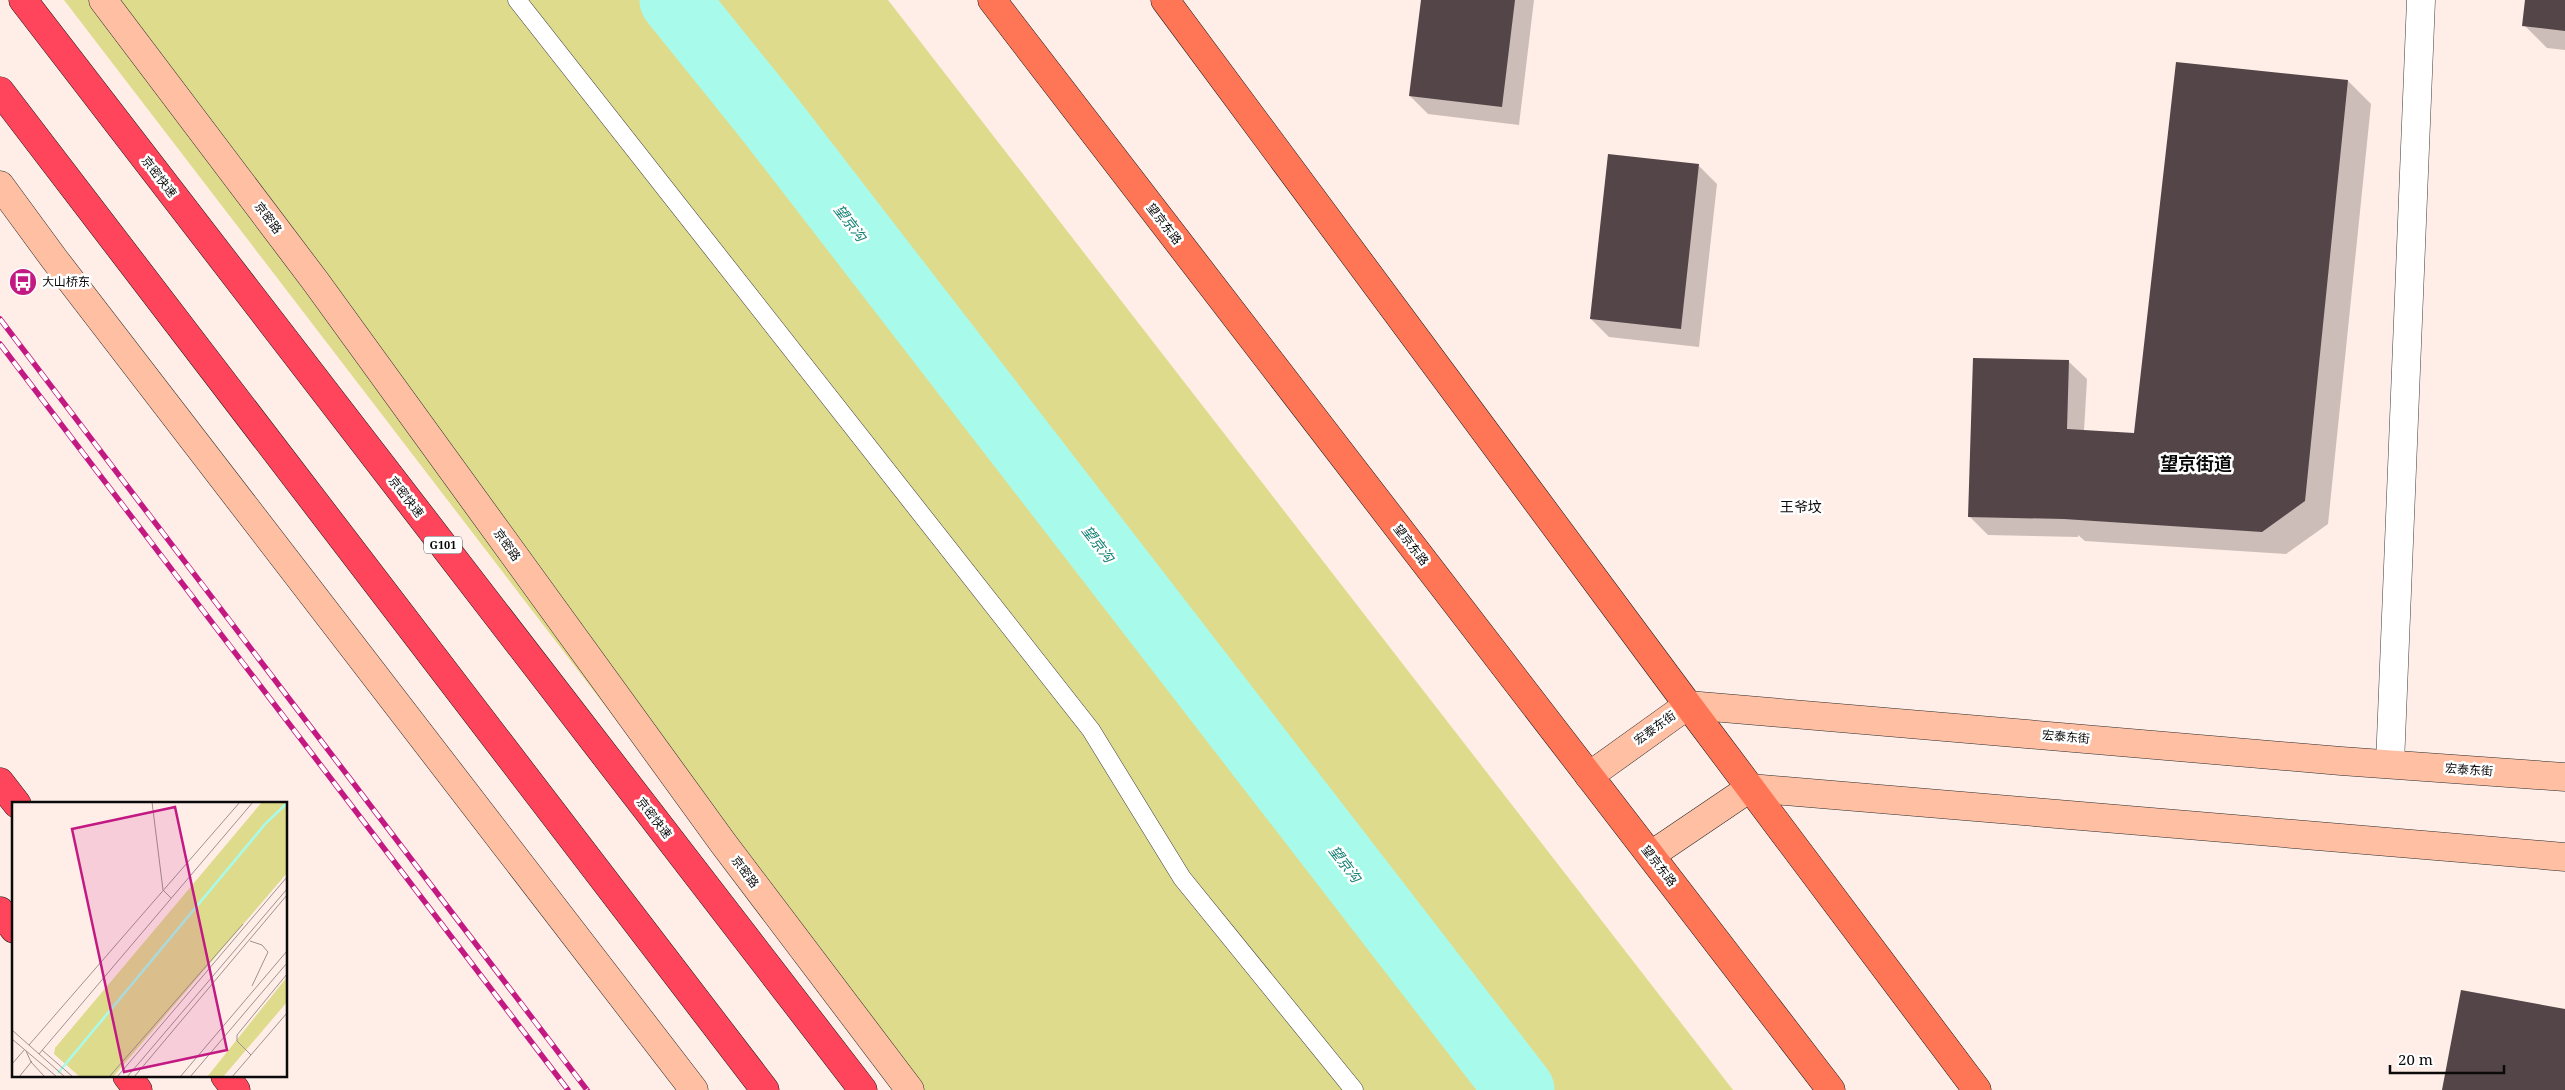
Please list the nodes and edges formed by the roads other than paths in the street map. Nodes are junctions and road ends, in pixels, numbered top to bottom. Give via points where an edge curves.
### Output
1 (23, 0) edge
2 (103, 0) edge
3 (517, 0) edge
4 (992, 0) edge
5 (1165, 0) edge
6 (2421, 0) edge
7 (0, 90) edge
8 (0, 185) edge
9 (1688, 705) junction
10 (2390, 764) junction
11 (1589, 776) junction
12 (2565, 777) edge
13 (0, 782) edge
14 (1750, 788) junction
15 (15, 802) edge
16 (1651, 855) junction
17 (2565, 856) edge
18 (0, 911) edge
19 (12, 926) edge
20 (129, 1078) edge
21 (227, 1078) edge
22 (138, 1090) edge
23 (236, 1090) edge
24 (694, 1090) edge
25 (765, 1090) edge
26 (863, 1090) edge
27 (910, 1090) edge
28 (1354, 1090) edge
29 (1831, 1090) edge
30 (1977, 1090) edge

1 - 26 highway, 京密快速 / G101
2 - 27 main road, 京密路 via 316,282 723,843
3 - 28 lane via 1091,730 1182,878
4 - 11 main road, 望京东路
5 - 9 main road
6 - 10 street
7 - 25 highway
8 - 24 main road
9 - 10 main road, 宏泰东街
9 - 11 main road, 宏泰东街
9 - 14 main road
10 - 12 main road, 宏泰东街
11 - 16 main road, 望京东路
13 - 15 highway
14 - 16 main road
14 - 17 main road
14 - 30 main road
16 - 29 main road, 望京东路
18 - 19 highway
20 - 22 highway
21 - 23 highway

